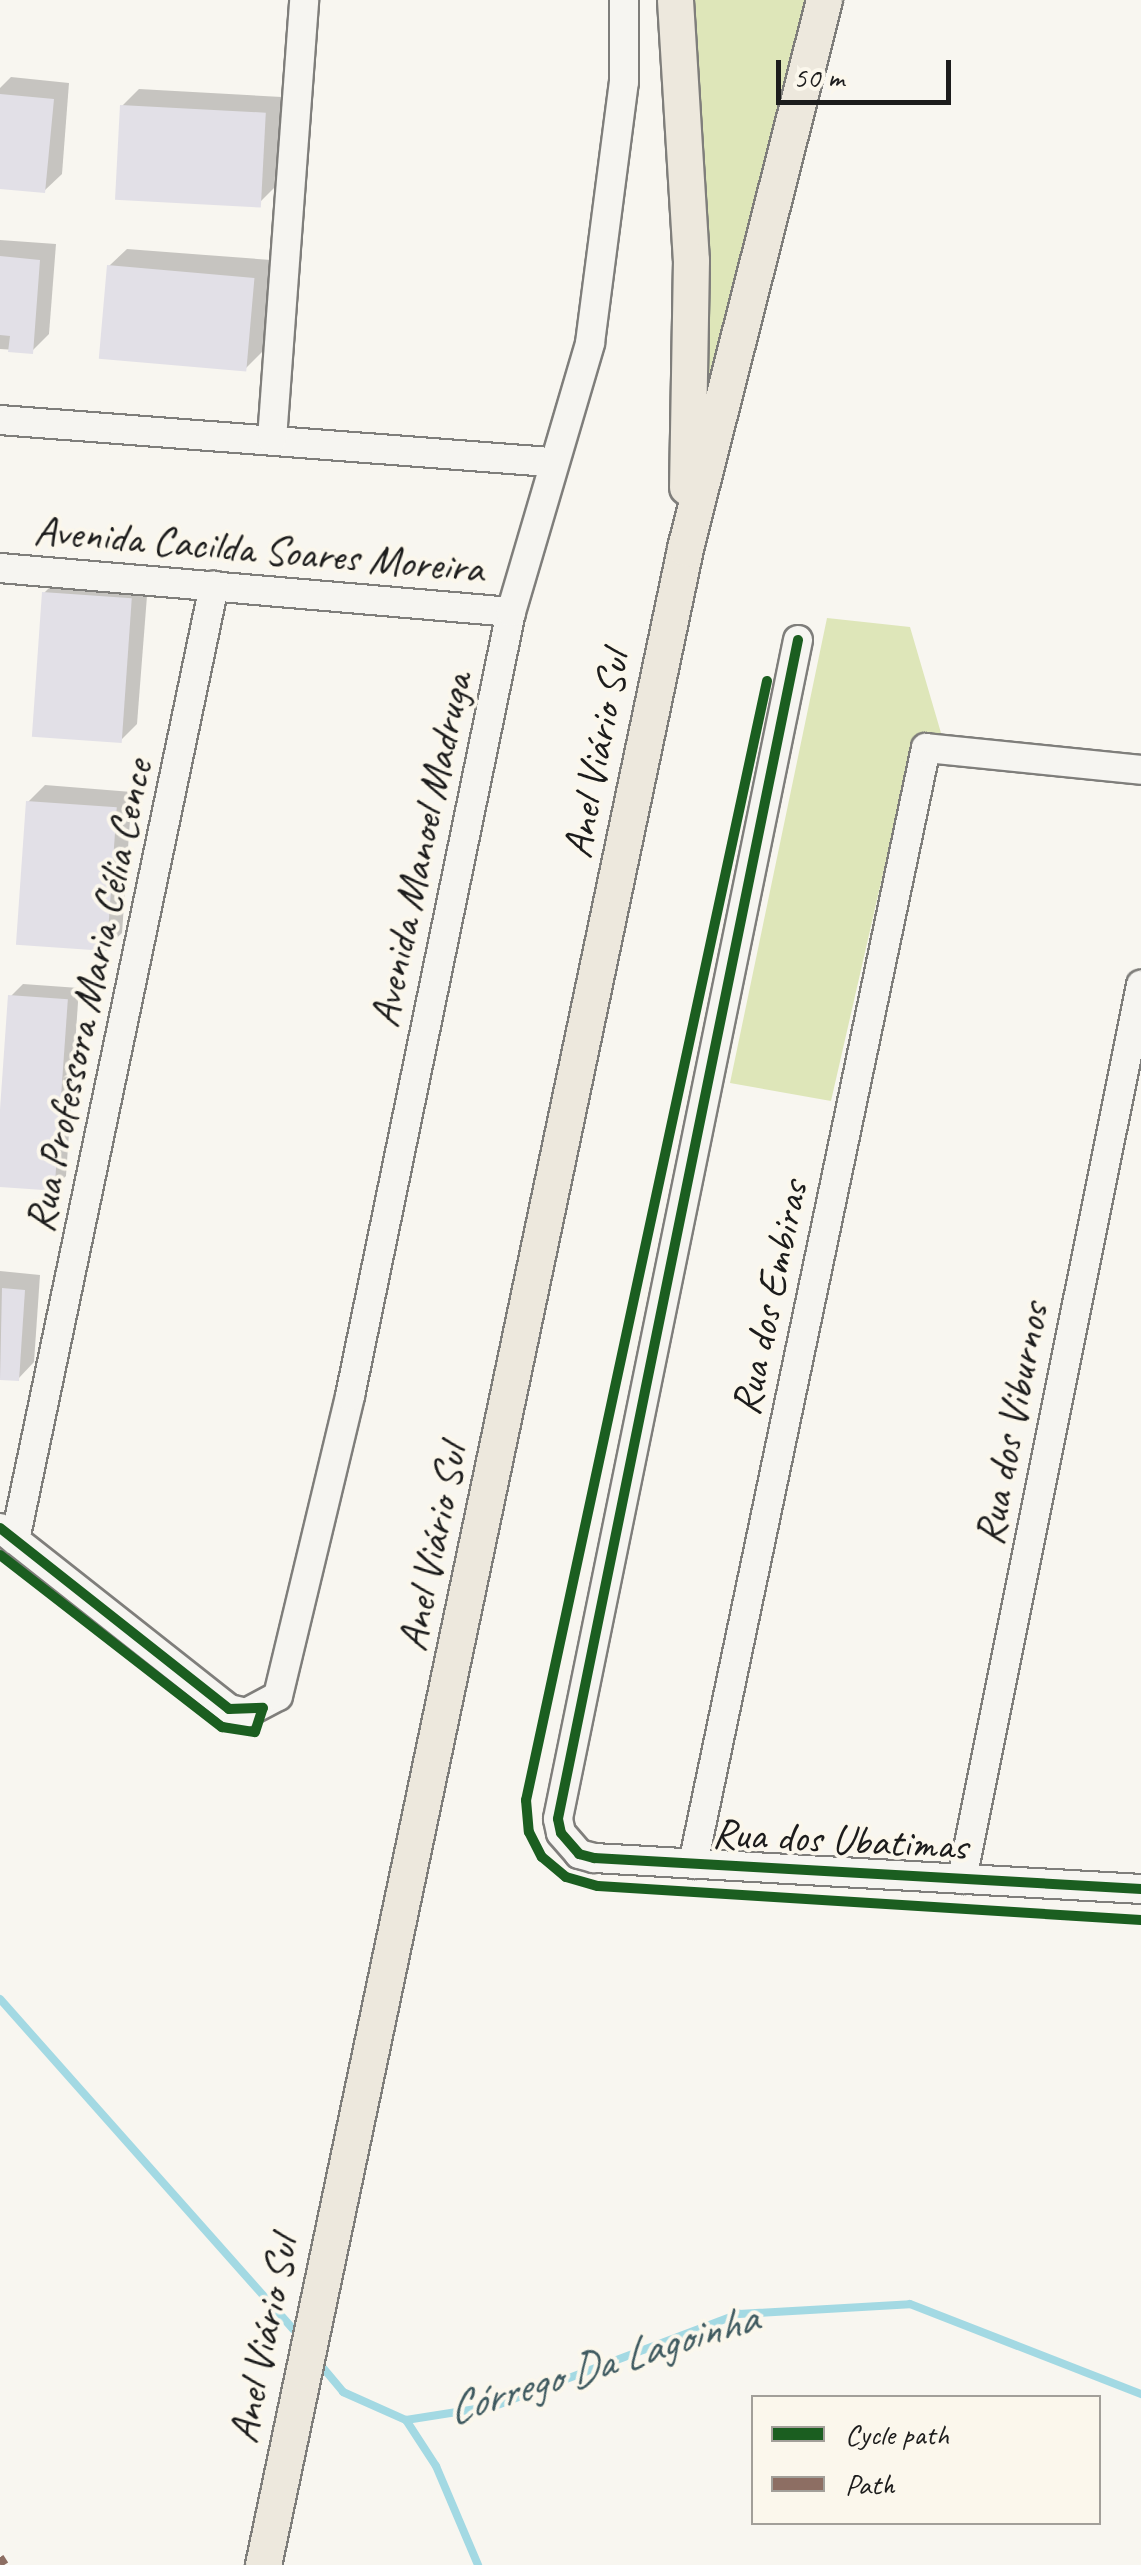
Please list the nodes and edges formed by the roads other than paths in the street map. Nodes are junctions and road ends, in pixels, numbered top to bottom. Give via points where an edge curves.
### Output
1 (304, 0) edge
2 (624, 0) edge
3 (675, 0) edge
4 (824, 0) edge
5 (0, 420) edge
6 (272, 439) junction
7 (550, 462) junction
8 (686, 548) junction
9 (0, 568) edge
10 (214, 586) junction
11 (511, 612) junction
12 (798, 640) dead end
13 (1141, 770) edge
14 (1141, 985) edge
15 (7, 1534) edge
16 (693, 1864) junction
17 (962, 1879) junction
18 (1141, 1890) edge
19 (262, 2565) edge

1 - 6 street
2 - 7 street, Avenida Manoel Madruga via 624,82 590,343
3 - 8 main road, Anel Viário Sul via 691,260
4 - 8 main road, Anel Viário Sul
5 - 6 street
6 - 7 street
7 - 11 street, Avenida Manoel Madruga
8 - 19 main road, Anel Viário Sul
9 - 10 street, Avenida Cacilda Soares Moreira
10 - 11 street, Avenida Cacilda Soares Moreira
10 - 15 street, Rua Professora Maria Célia Cence
11 - 15 street, Avenida Manoel Madruga via 286,1682 263,1708 229,1709
12 - 16 street, Rua dos Ubatimas via 558,1819 579,1854
13 - 16 street, Rua dos Embiras via 926,748
14 - 17 street, Rua dos Viburnos
16 - 17 street, Rua dos Ubatimas
17 - 18 street, Rua dos Ubatimas

